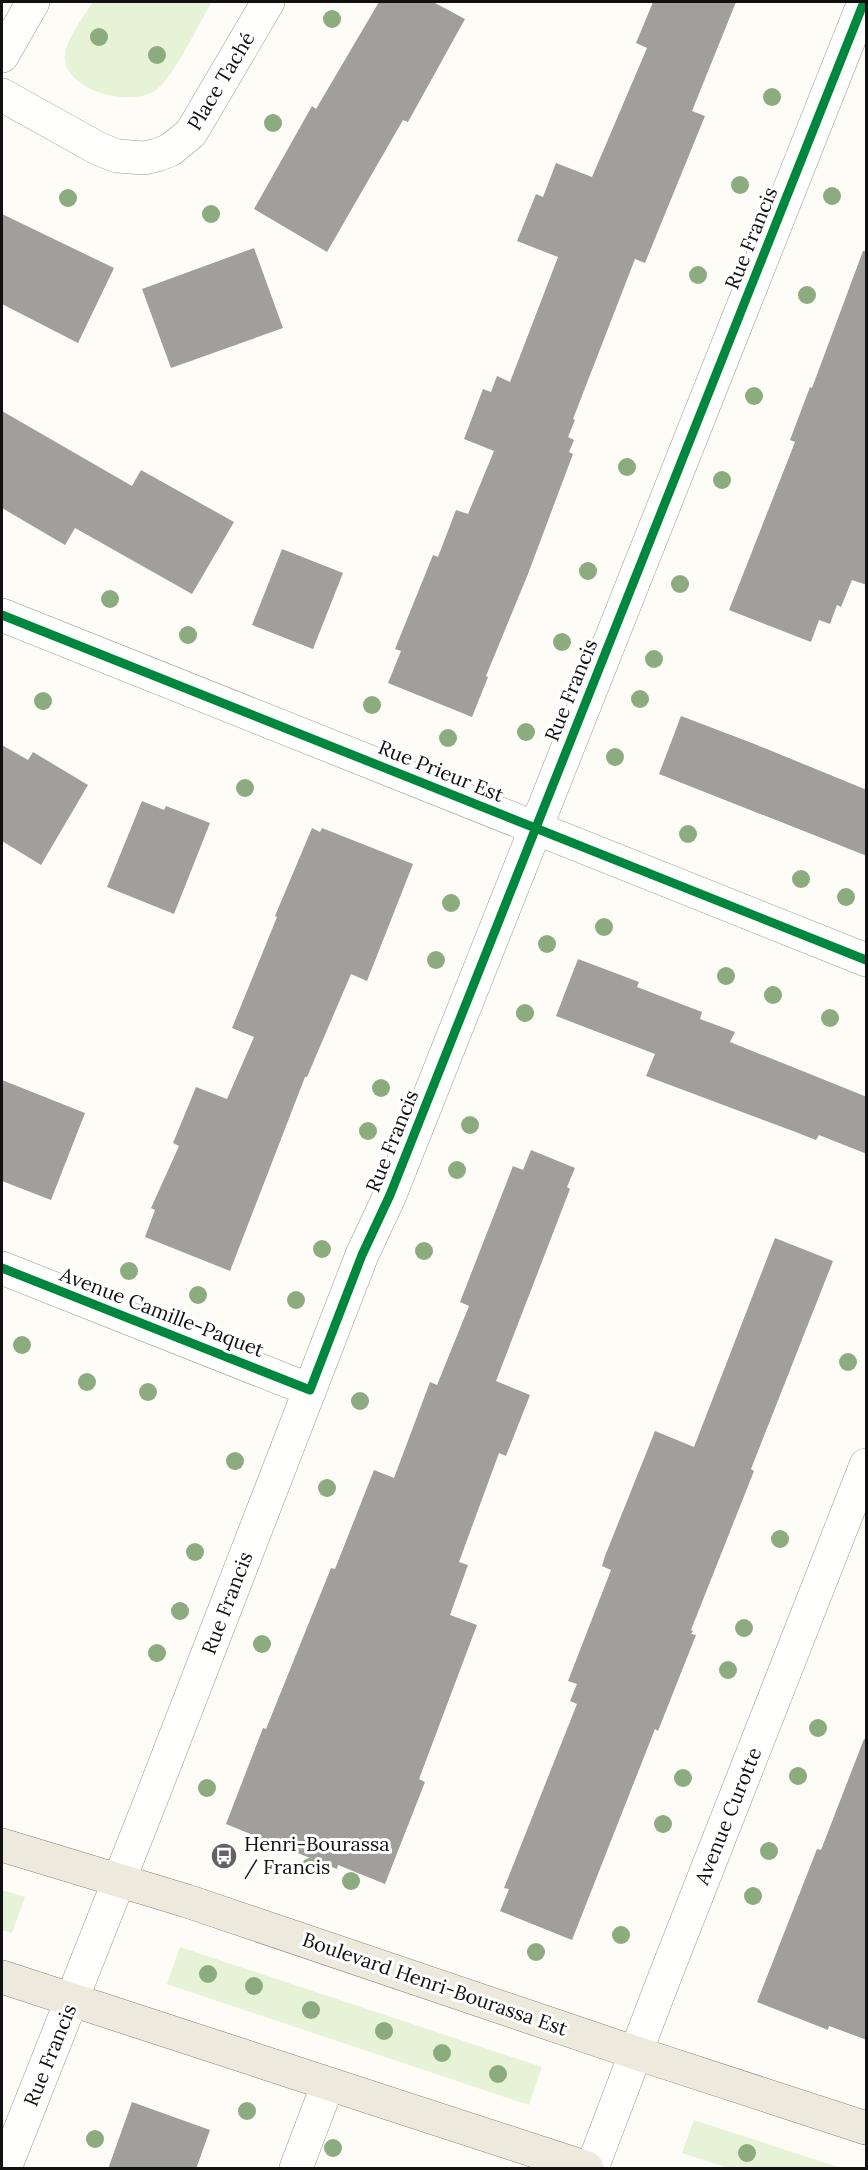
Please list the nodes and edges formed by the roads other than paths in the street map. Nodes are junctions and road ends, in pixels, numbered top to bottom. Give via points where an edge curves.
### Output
1 (33, 2) edge
2 (268, 2) edge
3 (864, 2) edge
4 (2, 56) edge
5 (2, 95) edge
6 (2, 615) edge
7 (535, 828) junction
8 (867, 960) edge
9 (2, 1268) edge
10 (310, 1390) junction
11 (867, 1465) edge
12 (2, 1845) edge
13 (119, 1879) junction
14 (2, 1977) edge
15 (72, 1999) junction
16 (636, 2053) junction
17 (328, 2084) junction
18 (866, 2128) edge
19 (5, 2169) edge
20 (296, 2169) edge
21 (587, 2169) edge
22 (592, 2169) edge

1 - 4 street
2 - 5 street, Place Taché via 191,133 176,147 157,155 129,159 117,156
3 - 7 street, Rue Francis
6 - 7 street, Rue Prieur Est
7 - 8 street, Rue Prieur Est
7 - 10 street, Rue Francis
9 - 10 street, Avenue Camille-Paquet
10 - 13 street, Rue Francis
11 - 16 street, Avenue Curotte
12 - 13 main road, Boulevard Henri-Bourassa Est
13 - 15 street, Rue Francis
13 - 16 main road, Boulevard Henri-Bourassa Est
14 - 15 main road
15 - 17 main road
15 - 19 street, Rue Francis
16 - 18 main road, Boulevard Henri-Bourassa Est
16 - 22 street, Avenue Curotte
17 - 20 street
17 - 21 main road

